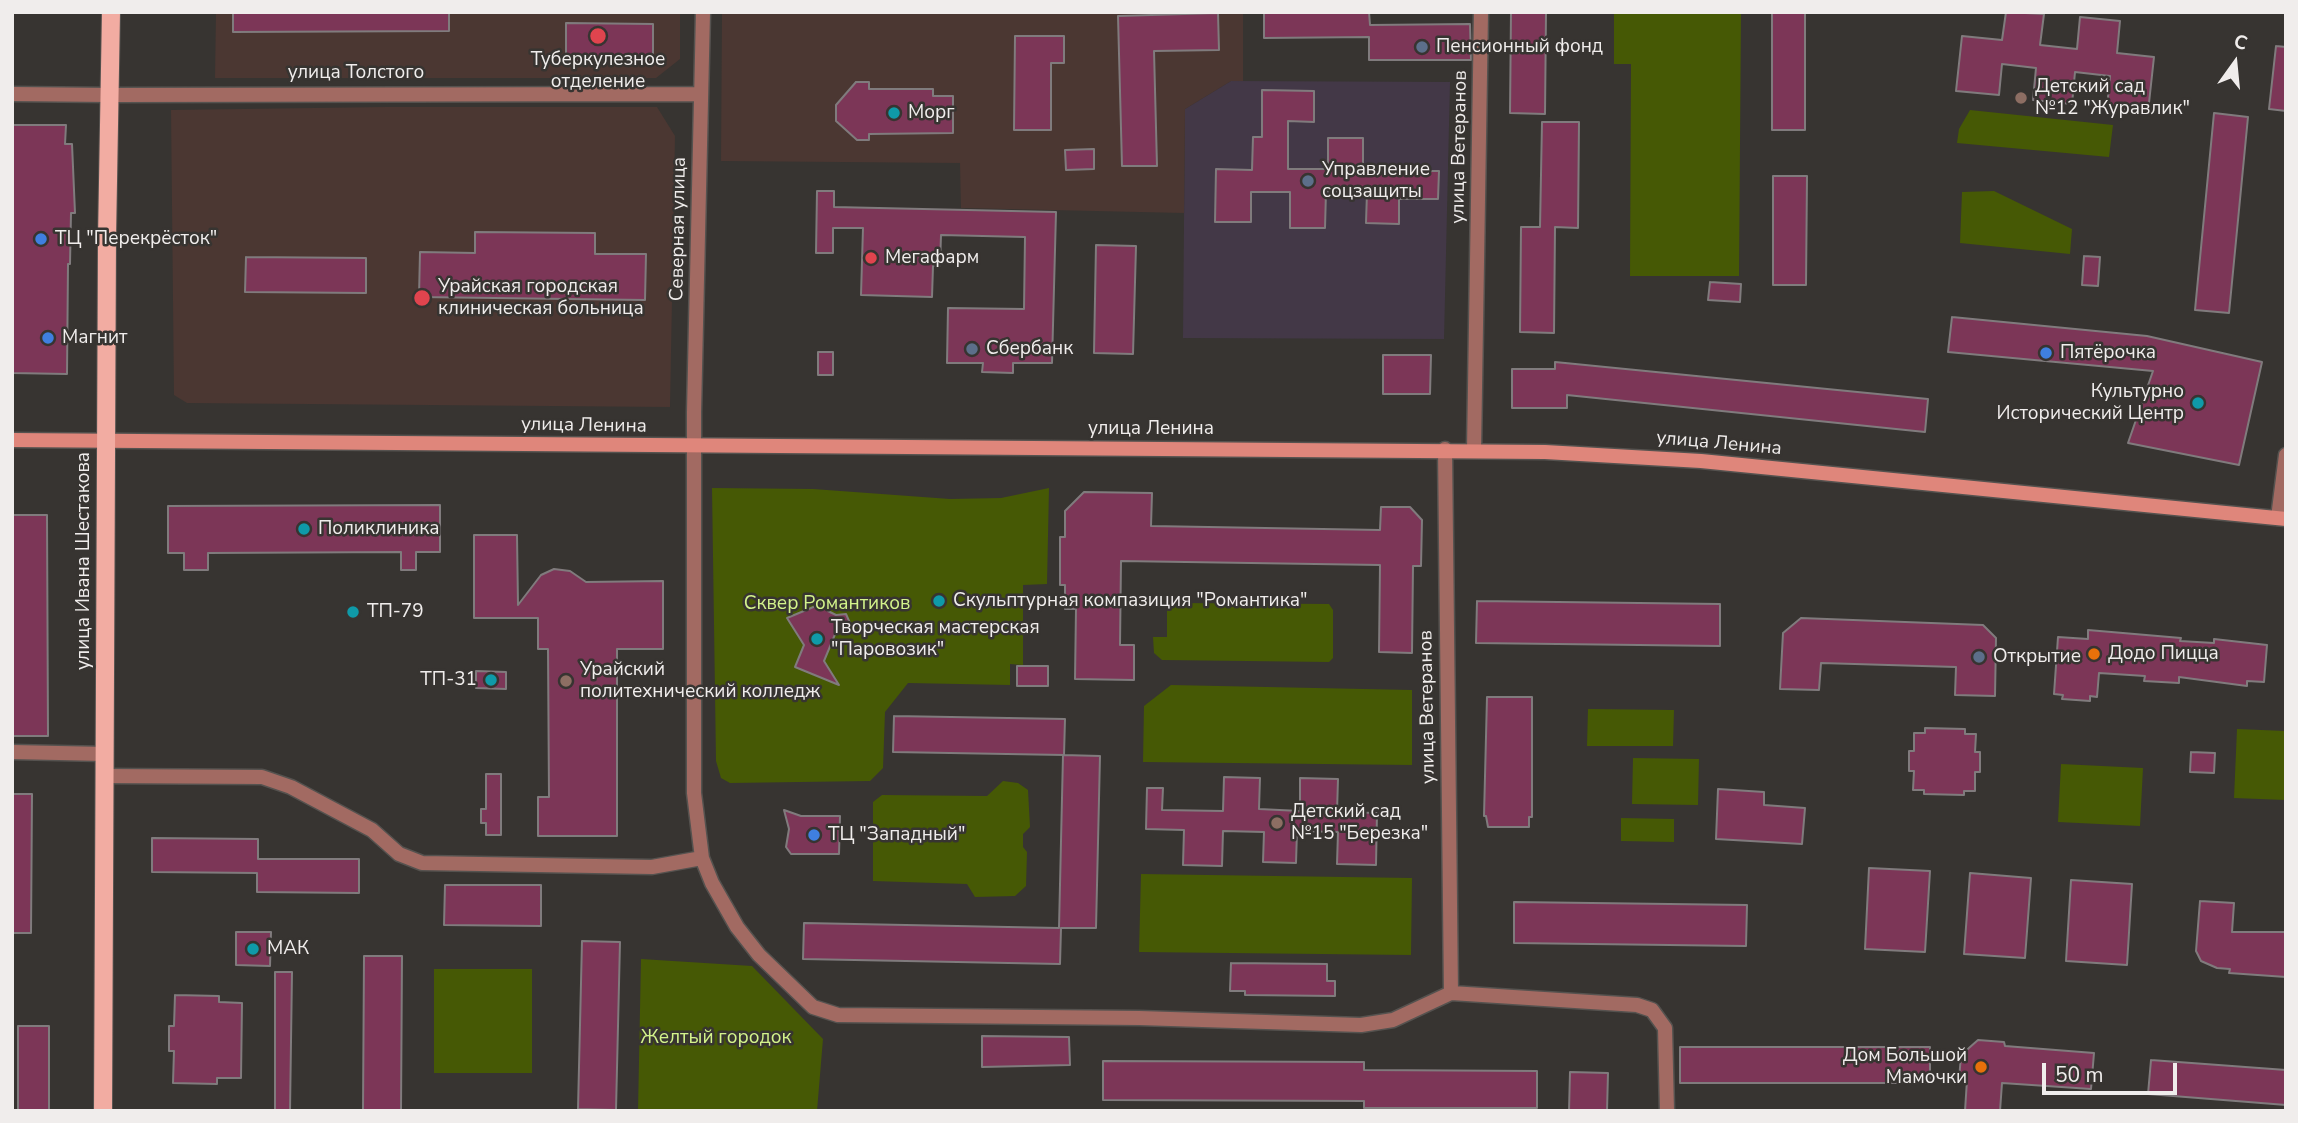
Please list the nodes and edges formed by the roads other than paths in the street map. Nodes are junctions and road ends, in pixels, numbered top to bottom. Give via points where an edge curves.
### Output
1 (111, 12) edge
2 (703, 12) edge
3 (1481, 12) edge
4 (12, 94) edge
5 (701, 94) junction
6 (110, 95) junction
7 (12, 440) edge
8 (106, 441) junction
9 (694, 446) junction
10 (1445, 449) junction
11 (1474, 450) junction
12 (2286, 455) edge
13 (2282, 518) edge
14 (12, 752) edge
15 (105, 754) junction
16 (105, 776) junction
17 (702, 858) junction
18 (1451, 993) junction
19 (103, 1111) edge
20 (1667, 1111) edge

1 - 6 main road, улица Ивана Шестакова
2 - 5 street, Северная улица
3 - 11 street, улица Ветеранов
4 - 6 street, улица Толстого
5 - 6 street, улица Толстого
5 - 9 street, Северная улица
6 - 8 main road, улица Ивана Шестакова
7 - 8 main road, улица Ленина
8 - 9 main road, улица Ленина
8 - 15 main road, улица Ивана Шестакова
9 - 10 main road, улица Ленина
9 - 17 street, Северная улица via 694,793
10 - 11 main road, улица Ленина
10 - 18 street, улица Ветеранов
11 - 13 main road, улица Ленина via 1701,461
12 - 13 street
14 - 15 street
15 - 16 main road, улица Ивана Шестакова
16 - 17 street via 262,777 361,824 399,854 422,863 653,867
16 - 19 main road, улица Ивана Шестакова
17 - 18 street, Северная улица via 724,906 759,955 813,1007 838,1015 1361,1025 1393,1020
18 - 20 street via 1637,1005 1652,1010 1667,1038

